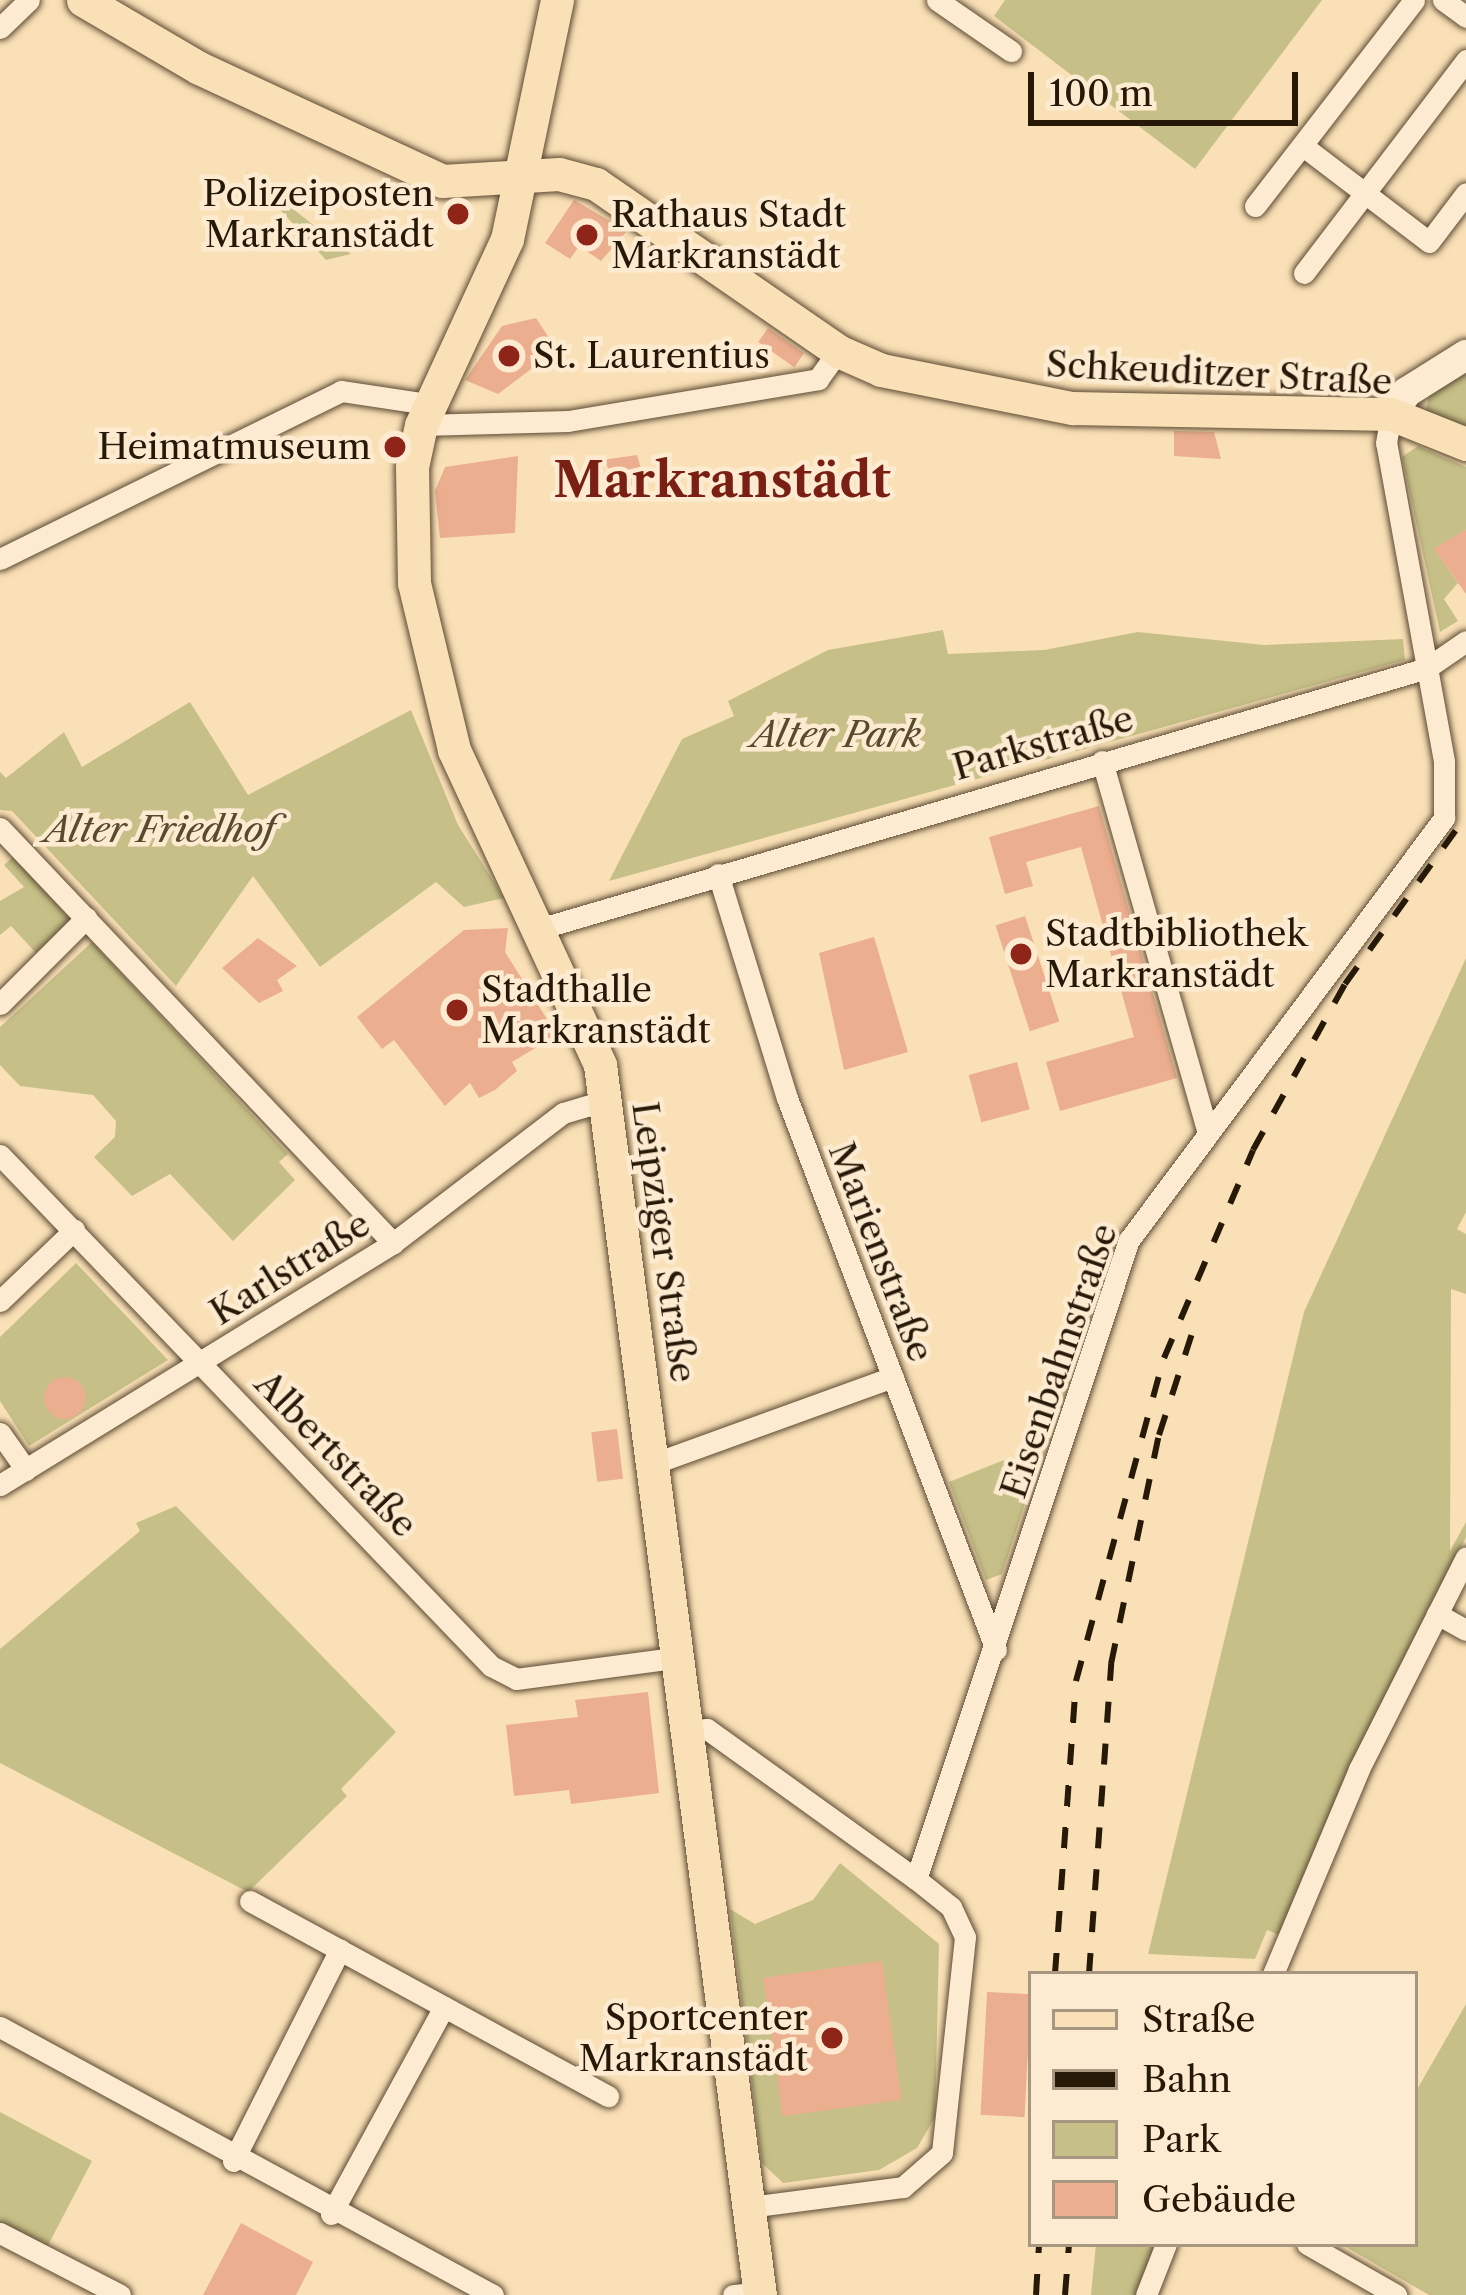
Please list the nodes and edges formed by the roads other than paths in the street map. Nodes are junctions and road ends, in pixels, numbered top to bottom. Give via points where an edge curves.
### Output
1 (29, 0) edge
2 (82, 0) edge
3 (557, 0) edge
4 (937, 0) edge
5 (1414, 0) edge
6 (1443, 0) edge
7 (1466, 17) edge
8 (0, 28) edge
9 (1011, 51) dead end
10 (1466, 60) edge
11 (1303, 146) junction
12 (521, 179) junction
13 (1466, 193) edge
14 (1364, 194) junction
15 (1255, 206) dead end
16 (1304, 273) dead end
17 (838, 351) junction
18 (1466, 355) edge
19 (424, 414) junction
20 (1390, 414) junction
21 (1466, 444) edge
22 (0, 559) edge
23 (1466, 640) edge
24 (1427, 668) junction
25 (1102, 761) junction
26 (0, 828) edge
27 (718, 874) junction
28 (86, 918) junction
29 (542, 928) junction
30 (0, 1004) edge
31 (607, 1100) junction
32 (1208, 1133) junction
33 (0, 1155) edge
34 (74, 1230) junction
35 (392, 1243) junction
36 (0, 1301) edge
37 (202, 1363) junction
38 (892, 1377) junction
39 (0, 1432) edge
40 (655, 1463) junction
41 (26, 1470) junction
42 (0, 1485) edge
43 (1466, 1557) edge
44 (1437, 1614) junction
45 (1466, 1630) edge
46 (996, 1649) junction
47 (674, 1658) junction
48 (685, 1731) junction
49 (916, 1879) junction
50 (250, 1900) dead end
51 (340, 1949) junction
52 (1274, 1971) edge
53 (444, 2007) junction
54 (0, 2027) edge
55 (608, 2096) dead end
56 (233, 2161) junction
57 (749, 2206) junction
58 (332, 2214) junction
59 (0, 2233) edge
60 (1165, 2247) edge
61 (1312, 2247) edge
62 (751, 2294) edge
63 (120, 2295) edge
64 (494, 2295) edge
65 (1145, 2295) edge
66 (1396, 2295) edge

1 - 8 street
2 - 12 main road, Schkeuditzer Straße via 199,68 415,171 465,184
3 - 12 main road, Leipziger Straße
4 - 9 street
5 - 11 street
6 - 7 street
10 - 14 street
11 - 14 street
11 - 15 street
12 - 17 main road, Schkeuditzer Straße via 559,174 596,184
12 - 19 main road, Leipziger Straße via 507,239
13 - 14 street via 1429,242
14 - 16 street
17 - 19 street via 818,379 568,421
17 - 20 main road, Schkeuditzer Straße via 986,398 1072,408
18 - 20 main road via 1407,392
19 - 22 street via 341,391
19 - 29 main road, Leipziger Straße via 412,466 414,583 429,671 454,750
20 - 21 main road, Schkeuditzer Straße
20 - 24 street, Eisenbahnstraße via 1387,443
23 - 24 street, Parkstraße
24 - 25 street, Parkstraße
24 - 32 street, Eisenbahnstraße via 1444,818
25 - 27 street, Parkstraße
25 - 32 street
26 - 28 street
27 - 29 street, Parkstraße
27 - 38 street, Marienstraße via 788,1098
28 - 30 street
28 - 35 street
29 - 31 main road, Leipziger Straße via 591,1032
31 - 35 street, Karlstraße via 563,1113
31 - 40 main road, Leipziger Straße
32 - 46 street, Eisenbahnstraße via 1129,1240
33 - 34 street, Albertstraße
34 - 36 street
34 - 37 street, Albertstraße
35 - 37 street, Karlstraße
37 - 41 street, Karlstraße
37 - 47 street, Albertstraße via 505,1676
38 - 40 street
38 - 46 street, Marienstraße
39 - 41 street
40 - 47 main road, Leipziger Straße
41 - 42 street, Karlstraße
43 - 44 street
44 - 45 street
44 - 52 street
46 - 49 street, Eisenbahnstraße
47 - 48 main road, Leipziger Straße
48 - 49 street via 707,1729
48 - 57 main road, Leipziger Straße
49 - 57 street via 950,1907 965,1937 942,2152 903,2187
50 - 51 street
51 - 53 street
51 - 56 street
53 - 55 street
53 - 58 street
54 - 56 street
56 - 58 street
57 - 62 main road, Leipziger Straße
58 - 64 street
59 - 63 street
60 - 65 street
61 - 66 street

